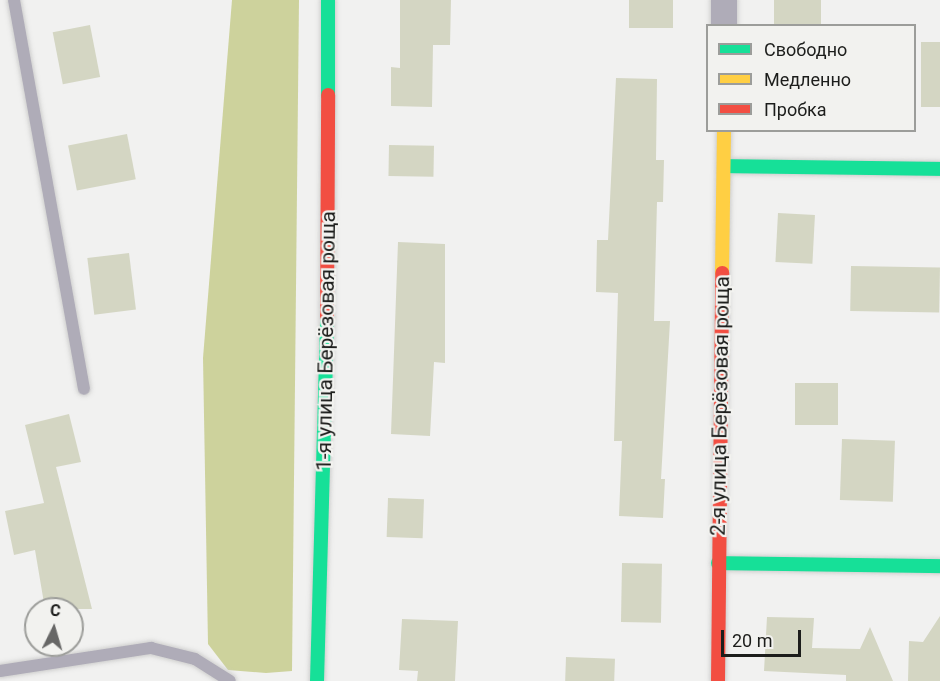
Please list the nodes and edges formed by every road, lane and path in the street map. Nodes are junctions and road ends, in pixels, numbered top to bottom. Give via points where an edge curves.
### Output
1 (14, 0) edge
2 (328, 0) edge
3 (724, 0) edge
4 (724, 24) edge
5 (724, 132) edge
6 (724, 166) junction
7 (940, 169) edge
8 (84, 389) dead end
9 (718, 563) junction
10 (940, 566) edge
11 (0, 671) edge
12 (230, 681) edge
13 (317, 681) edge
14 (718, 681) edge

1 - 8 lane
2 - 13 street, 1-я улица Берёзовая роща via 327,418
3 - 4 street
5 - 6 street, 2-я улица Берёзовая роща
6 - 7 street
6 - 9 street, 2-я улица Берёзовая роща
9 - 10 street
9 - 14 street, 2-я улица Берёзовая роща
11 - 12 lane via 152,648 195,659

